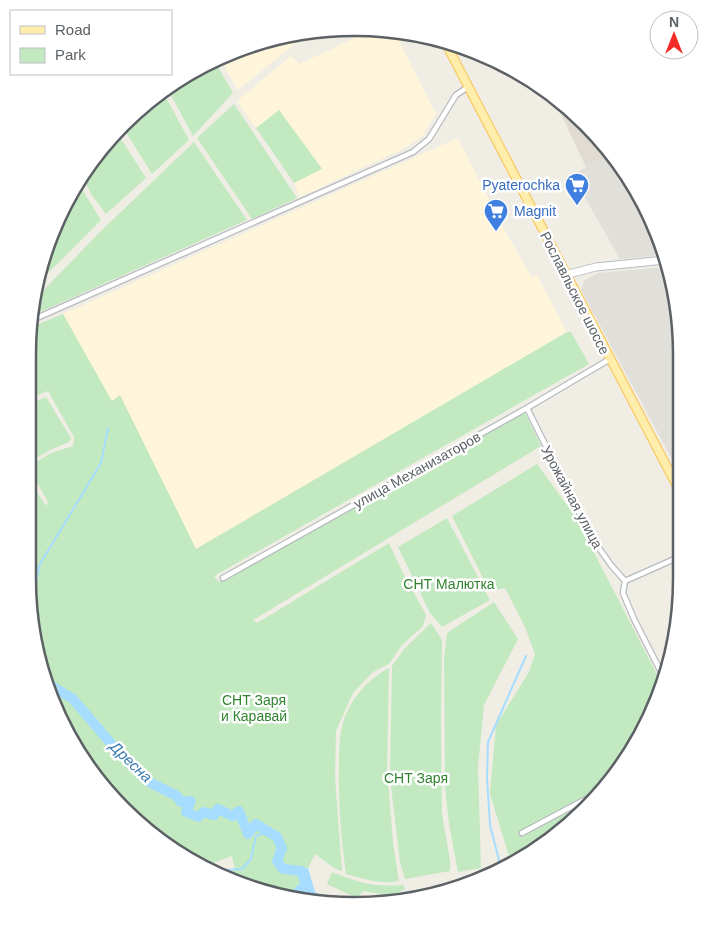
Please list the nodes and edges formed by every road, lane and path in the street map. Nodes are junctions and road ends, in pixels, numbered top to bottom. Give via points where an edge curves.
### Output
1 (449, 51) edge
2 (468, 87) junction
3 (659, 261) edge
4 (566, 275) junction
5 (39, 317) edge
6 (610, 359) junction
7 (527, 408) junction
8 (673, 479) edge
9 (673, 559) edge
10 (223, 578) dead end
11 (625, 581) junction
12 (660, 669) edge
13 (583, 800) edge
14 (522, 833) dead end

1 - 2 main road, Рославльское шоссе
2 - 4 main road, Рославльское шоссе
2 - 5 street via 456,95 429,139 413,152
3 - 4 street via 596,267
4 - 6 main road, Рославльское шоссе
6 - 7 street, улица Механизаторов
6 - 8 main road, Рославльское шоссе
7 - 10 street, улица Механизаторов
7 - 11 street, Урожайная улица via 591,537
9 - 11 street
11 - 12 street via 623,593
13 - 14 street

